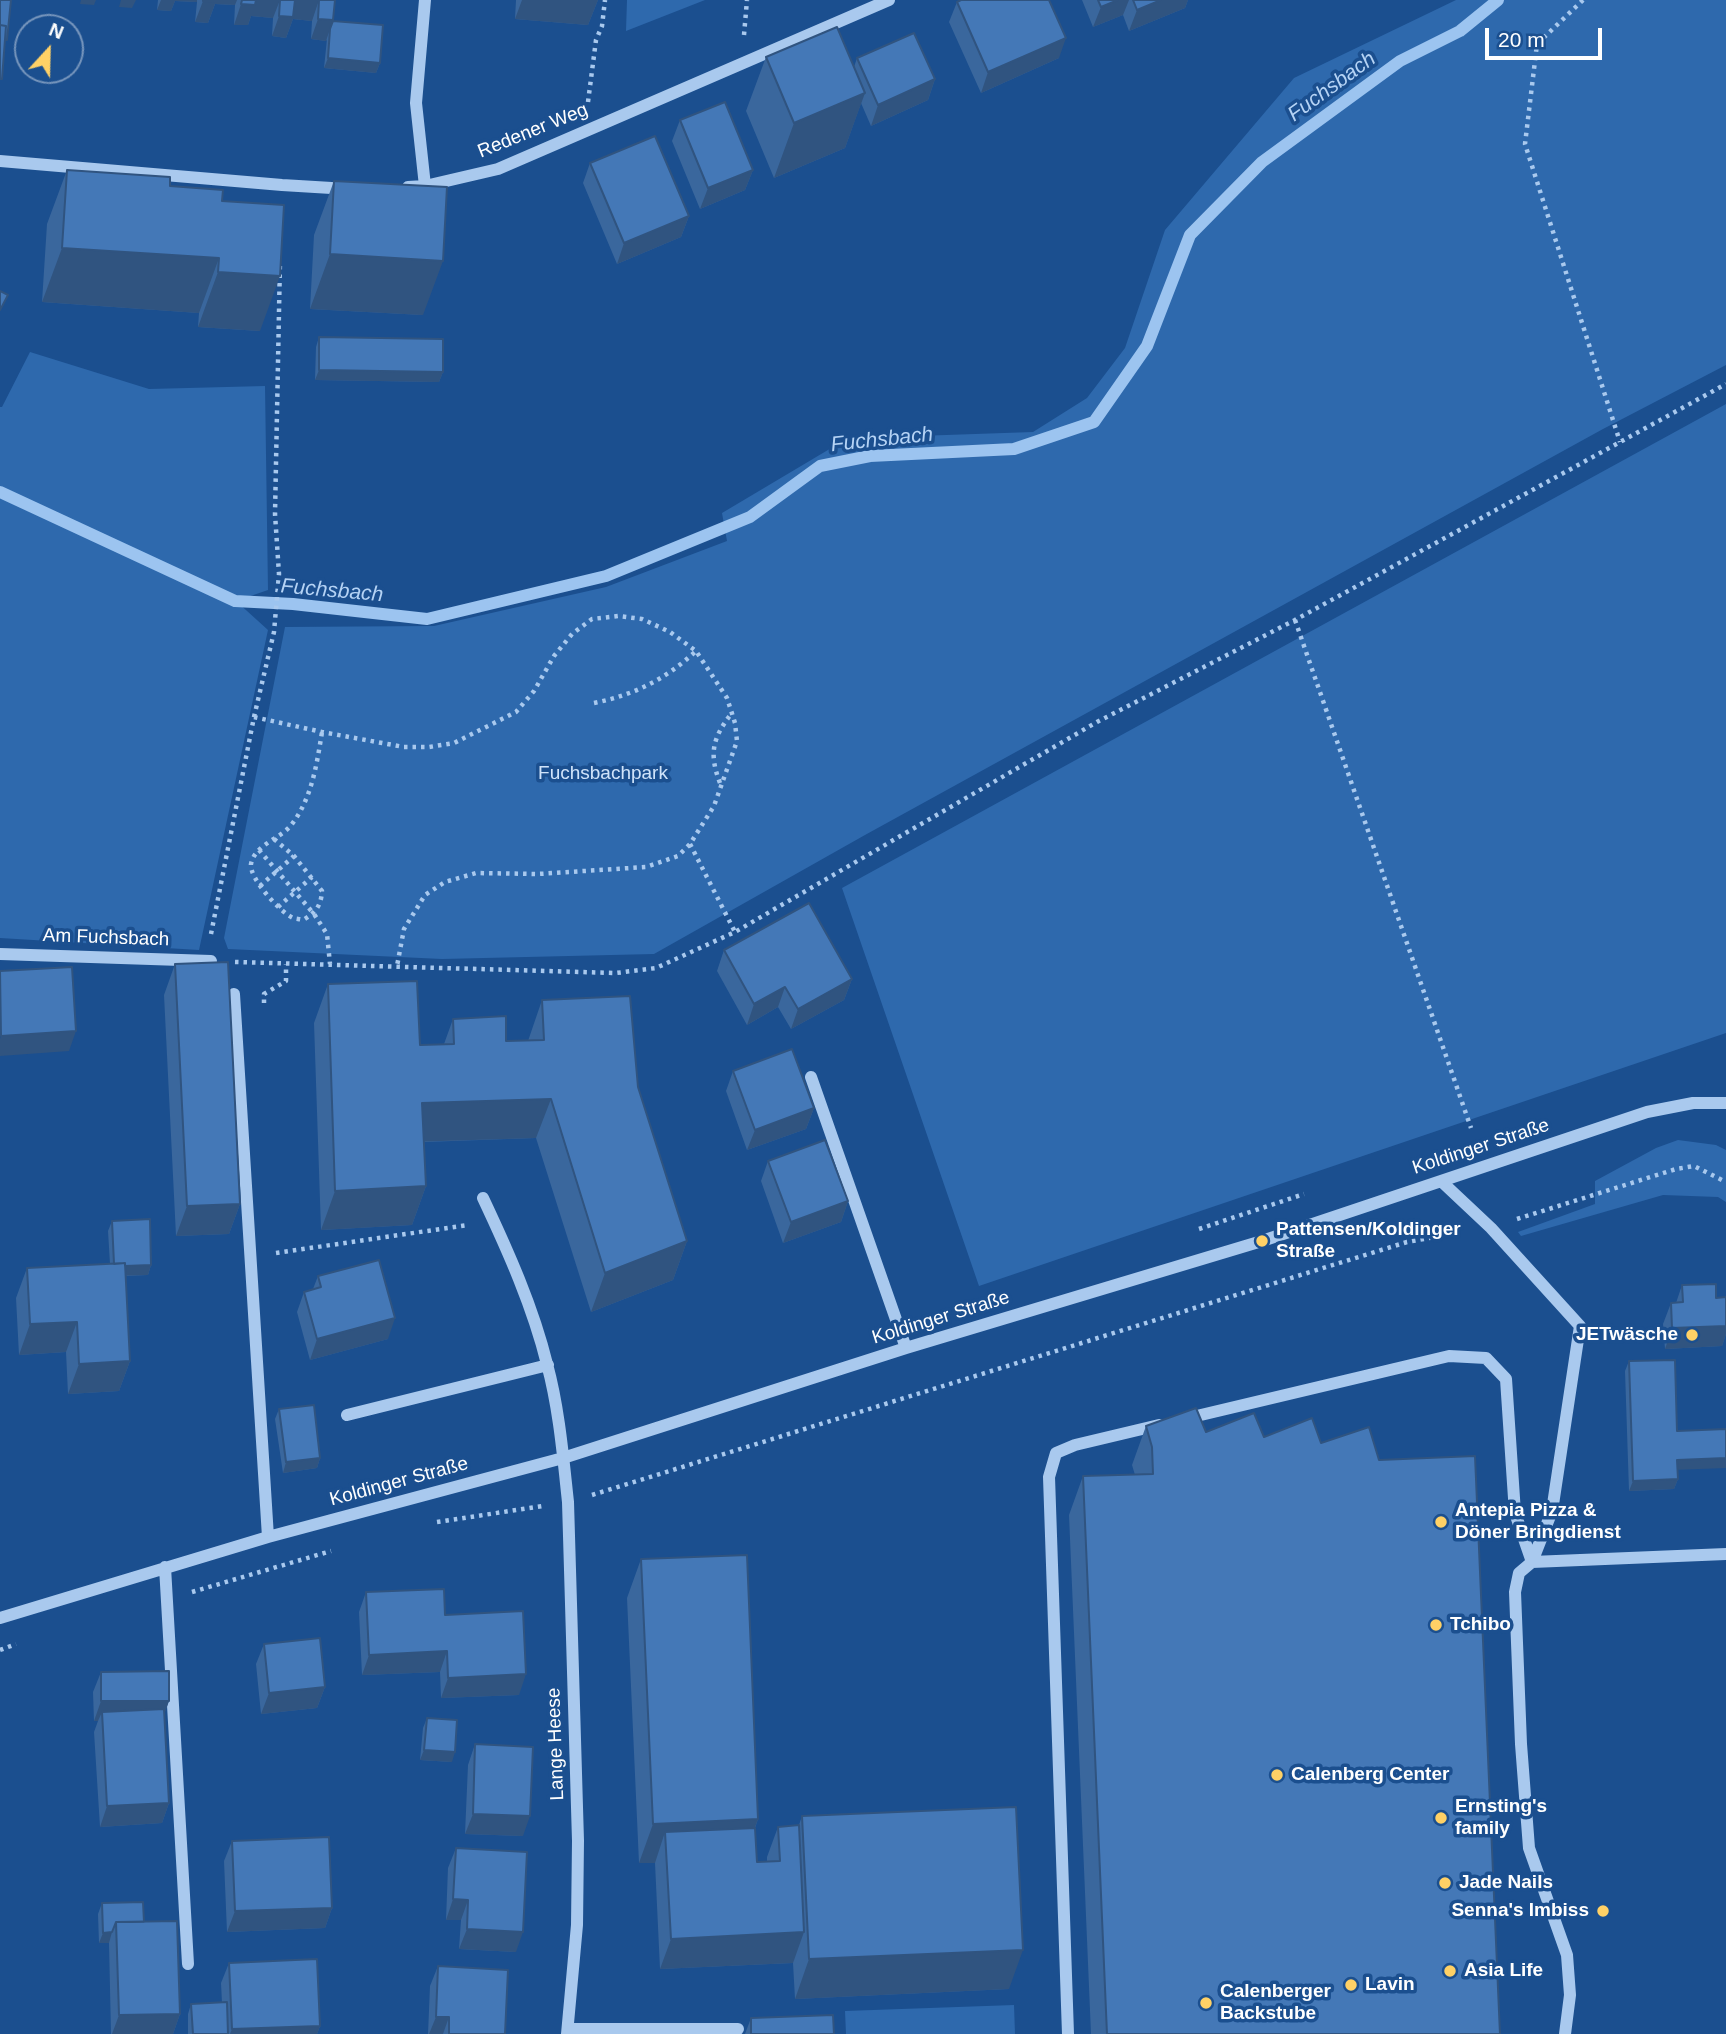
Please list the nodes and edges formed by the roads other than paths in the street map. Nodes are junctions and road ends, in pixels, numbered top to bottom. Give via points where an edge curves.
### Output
1 (425, 0) edge
2 (889, 0) edge
3 (0, 161) edge
4 (425, 186) junction
5 (401, 187) edge
6 (364, 188) edge
7 (0, 954) edge
8 (211, 961) edge
9 (234, 994) dead end
10 (811, 1077) dead end
11 (1726, 1103) edge
12 (1441, 1181) junction
13 (484, 1198) dead end
14 (906, 1348) junction
15 (548, 1364) junction
16 (347, 1415) dead end
17 (563, 1458) junction
18 (268, 1537) junction
19 (1726, 1554) edge
20 (1532, 1562) junction
21 (165, 1567) junction
22 (0, 1618) edge
23 (188, 1964) dead end
24 (738, 2029) dead end
25 (567, 2032) edge
26 (1068, 2034) edge
27 (1566, 2034) edge

1 - 4 street via 416,103
2 - 4 street, Redener Weg via 498,169
3 - 6 street via 282,186
4 - 5 street, Redener Weg
7 - 8 street, Am Fuchsbach
9 - 18 street
10 - 14 street
11 - 12 street, Koldinger Straße via 1693,1103 1647,1112
12 - 14 street, Koldinger Straße via 1262,1241
12 - 20 street via 1491,1228 1580,1326 1552,1511
13 - 15 street, Lange Heese
14 - 17 street, Koldinger Straße
15 - 16 street
15 - 17 street, Lange Heese
17 - 18 street, Koldinger Straße
17 - 25 street, Lange Heese via 578,1841 577,1925
18 - 21 street, Koldinger Straße
19 - 20 street
20 - 26 street via 1515,1513 1506,1380 1486,1357 1449,1356 1075,1444 1056,1453 1049,1477
20 - 27 street via 1519,1573 1516,1592 1521,1744 1529,1848 1567,1955 1570,1996
21 - 22 street, Koldinger Straße
21 - 23 street
24 - 25 street, Lange Heese

